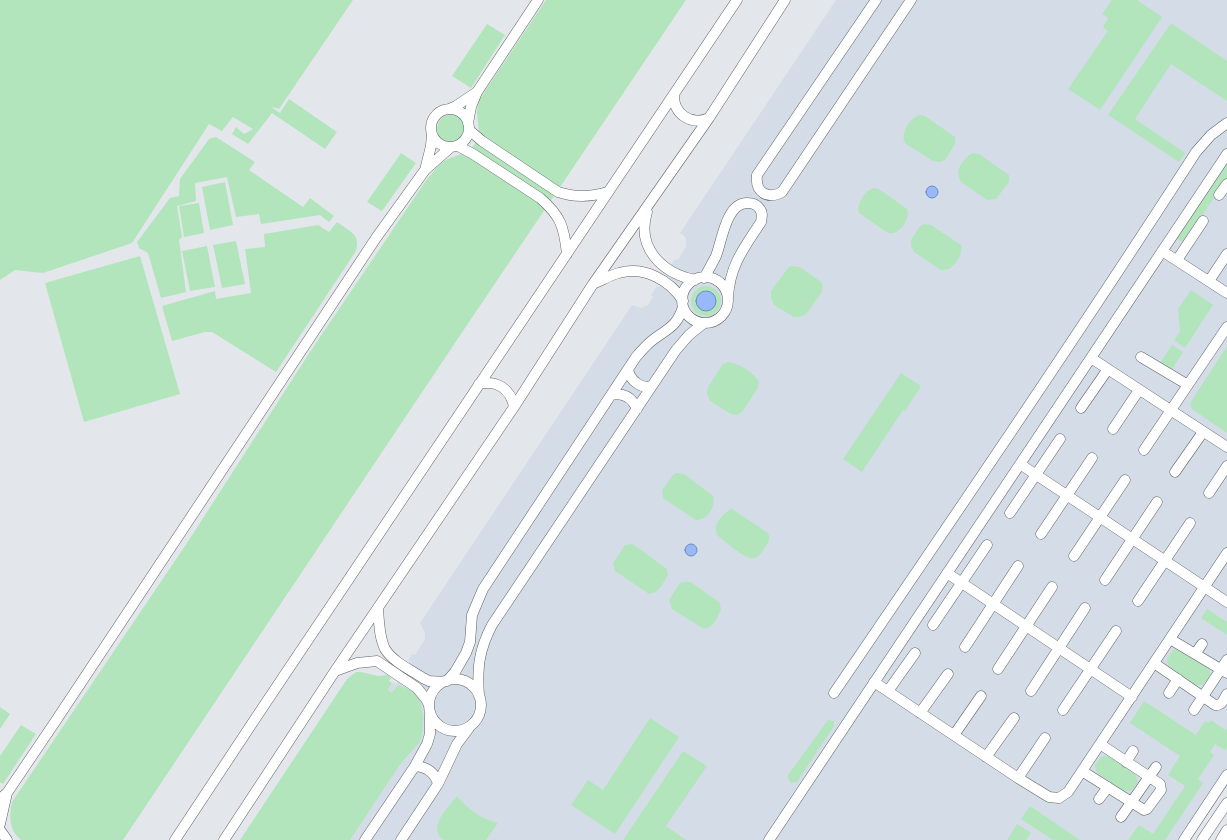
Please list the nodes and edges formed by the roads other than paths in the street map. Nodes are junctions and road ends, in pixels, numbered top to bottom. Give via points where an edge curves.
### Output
1 (538, 0) edge
2 (737, 0) edge
3 (785, 0) edge
4 (876, 0) edge
5 (911, 0) edge
6 (477, 92) junction
7 (674, 94) junction
8 (449, 109) junction
9 (709, 118) junction
10 (1227, 123) edge
11 (469, 126) junction
12 (432, 134) junction
13 (454, 147) junction
14 (1227, 154) edge
15 (425, 170) junction
16 (1227, 184) edge
17 (548, 186) junction
18 (608, 192) junction
19 (1219, 195) dead end
20 (540, 198) junction
21 (649, 204) junction
22 (1203, 221) dead end
23 (1162, 251) junction
24 (567, 254) junction
25 (1227, 254) edge
26 (1177, 260) junction
27 (659, 262) junction
28 (652, 274) junction
29 (699, 279) junction
30 (1209, 282) junction
31 (593, 284) junction
32 (1227, 293) edge
33 (728, 297) junction
34 (683, 304) junction
35 (704, 323) junction
36 (1227, 327) edge
37 (1141, 357) dead end
38 (1091, 358) junction
39 (628, 369) junction
40 (1108, 369) junction
41 (479, 384) junction
42 (1188, 385) junction
43 (652, 386) junction
44 (1139, 390) junction
45 (611, 394) junction
46 (514, 407) junction
47 (1081, 408) dead end
48 (637, 409) junction
49 (1171, 410) junction
50 (1113, 429) dead end
51 (1203, 432) junction
52 (1060, 439) dead end
53 (1227, 448) edge
54 (1144, 450) dead end
55 (1092, 458) dead end
56 (1020, 464) junction
57 (1227, 466) edge
58 (1175, 472) dead end
59 (1036, 474) junction
60 (1125, 480) dead end
61 (1209, 493) dead end
62 (1067, 495) junction
63 (1157, 502) dead end
64 (1010, 513) dead end
65 (1100, 517) junction
66 (1190, 523) dead end
67 (1041, 534) dead end
68 (1133, 539) junction
69 (987, 545) dead end
70 (1227, 553) edge
71 (1074, 556) dead end
72 (1165, 560) junction
73 (1018, 566) dead end
74 (947, 573) junction
75 (1105, 580) dead end
76 (962, 582) junction
77 (1052, 587) dead end
78 (1205, 587) junction
79 (1138, 601) dead end
80 (1227, 602) edge
81 (993, 604) junction
82 (378, 608) junction
83 (1085, 608) dead end
84 (933, 625) dead end
85 (1026, 626) junction
86 (1116, 631) dead end
87 (1170, 639) junction
88 (1202, 644) dead end
89 (965, 647) dead end
90 (385, 648) junction
91 (1059, 648) junction
92 (915, 653) dead end
93 (1195, 654) junction
94 (1227, 660) edge
95 (377, 661) junction
96 (1154, 663) junction
97 (998, 669) dead end
98 (1090, 669) junction
99 (335, 671) junction
100 (1224, 671) edge
101 (948, 674) dead end
102 (412, 677) junction
103 (1178, 679) junction
104 (445, 682) junction
105 (874, 682) junction
106 (888, 691) junction
107 (1031, 691) dead end
108 (1169, 693) dead end
109 (834, 694) dead end
110 (1227, 694) edge
111 (479, 696) junction
112 (981, 696) dead end
113 (1203, 696) junction
114 (1132, 697) junction
115 (430, 710) junction
116 (1063, 710) dead end
117 (1194, 710) dead end
118 (920, 713) junction
119 (1014, 718) dead end
120 (471, 726) junction
121 (954, 735) junction
122 (1045, 738) dead end
123 (1100, 744) junction
124 (1134, 751) dead end
125 (986, 756) junction
126 (1126, 762) junction
127 (415, 766) junction
128 (1156, 767) dead end
129 (1082, 771) junction
130 (1227, 775) edge
131 (1149, 777) junction
132 (1018, 778) junction
133 (438, 784) junction
134 (1108, 787) junction
135 (4, 796) edge
136 (1099, 799) dead end
137 (1131, 802) junction
138 (1227, 803) edge
139 (1121, 817) dead end
140 (0, 824) edge
141 (0, 830) edge
142 (1227, 830) edge
143 (182, 835) edge
144 (7, 840) edge
145 (175, 840) edge
146 (224, 840) edge
147 (365, 840) edge
148 (401, 840) edge
149 (769, 840) edge
150 (1184, 840) edge
151 (1202, 840) edge
152 (1221, 840) edge

1 - 6 street
2 - 7 street
3 - 9 street
4 - 5 street via 757,175 756,182 763,193 769,196 782,192
6 - 8 street
6 - 11 street via 471,107
7 - 9 street via 680,114 688,120 699,121
7 - 18 street
8 - 11 street via 461,112
8 - 12 street via 436,114 430,127
9 - 21 street
10 - 109 street via 1211,135 1196,152 1115,277
11 - 13 street via 465,140
11 - 17 street via 482,141
12 - 13 street via 439,144
12 - 15 street
13 - 15 street
13 - 20 street via 473,154
14 - 23 street
15 - 135 street via 376,238
16 - 19 street
17 - 18 street via 568,196 578,197
17 - 20 street
18 - 24 street
20 - 24 street via 558,217 565,234
21 - 27 street via 644,220 646,238
21 - 31 street
22 - 26 street
23 - 26 street
23 - 38 street
24 - 41 street
25 - 30 street
26 - 30 street
27 - 28 street
27 - 29 street via 678,276
28 - 31 street via 630,271 618,273
28 - 34 street via 670,286
29 - 33 street via 715,280 720,283
29 - 33 street via 715,257 726,222 733,211 744,203 756,205 761,210 761,222 731,273
29 - 34 street via 686,289
30 - 32 street
31 - 46 street
33 - 35 street via 727,307 722,316
34 - 35 street via 686,312 694,320
34 - 39 street via 680,317 674,325 647,345
35 - 43 street via 680,345
36 - 42 street
37 - 42 street
38 - 40 street
38 - 56 street
39 - 43 street via 637,383
39 - 45 street
40 - 44 street
40 - 47 street
41 - 46 street via 490,382 500,385 508,392
41 - 143 street
42 - 49 street
43 - 48 street
44 - 49 street
44 - 50 street
45 - 48 street via 625,395 633,400
45 - 104 street via 483,589 472,615 470,642 466,653 455,672
46 - 82 street
48 - 111 street via 492,625 480,656
49 - 51 street
49 - 54 street
51 - 53 street
51 - 58 street
52 - 59 street
55 - 62 street
56 - 59 street
56 - 74 street
57 - 61 street
59 - 62 street
59 - 64 street
60 - 65 street
62 - 65 street
62 - 67 street
63 - 68 street
65 - 68 street
65 - 71 street
66 - 72 street
68 - 72 street
68 - 75 street
69 - 76 street
70 - 78 street
72 - 78 street
72 - 79 street
73 - 81 street
74 - 76 street
74 - 105 street
76 - 81 street
76 - 84 street
77 - 85 street
78 - 80 street
78 - 87 street
81 - 85 street
81 - 89 street
82 - 90 street
82 - 99 street
83 - 91 street
85 - 91 street
85 - 97 street
86 - 98 street
87 - 93 street
87 - 96 street
88 - 93 street
90 - 95 street via 383,656
90 - 102 street
91 - 98 street
91 - 107 street
92 - 106 street
93 - 100 street
94 - 100 street
95 - 99 street via 357,663
95 - 102 street
96 - 103 street
96 - 114 street
98 - 114 street
98 - 116 street
99 - 146 street
100 - 113 street
101 - 118 street
102 - 104 street
102 - 115 street
103 - 108 street
103 - 113 street
104 - 111 street via 458,680 468,683
104 - 115 street via 434,690 429,700
105 - 106 street
105 - 149 street
106 - 118 street
110 - 113 street via 1222,703 1217,705
111 - 120 street via 481,709
112 - 121 street
113 - 117 street
114 - 123 street
115 - 120 street via 437,724 448,730 460,731
115 - 127 street via 430,734
118 - 121 street
119 - 125 street
120 - 133 street via 459,741
121 - 125 street
122 - 132 street
123 - 126 street
123 - 129 street
124 - 126 street
125 - 132 street
126 - 131 street
127 - 133 street via 428,769
127 - 147 street
128 - 131 street
129 - 132 street via 1066,794 1056,798 1049,797
129 - 134 street
130 - 150 street
131 - 137 street
131 - 137 street via 1160,784 1161,788 1148,809 1143,810
133 - 148 street
134 - 136 street
134 - 137 street
135 - 140 street
137 - 139 street
138 - 151 street
141 - 144 street
142 - 152 street
143 - 145 street

